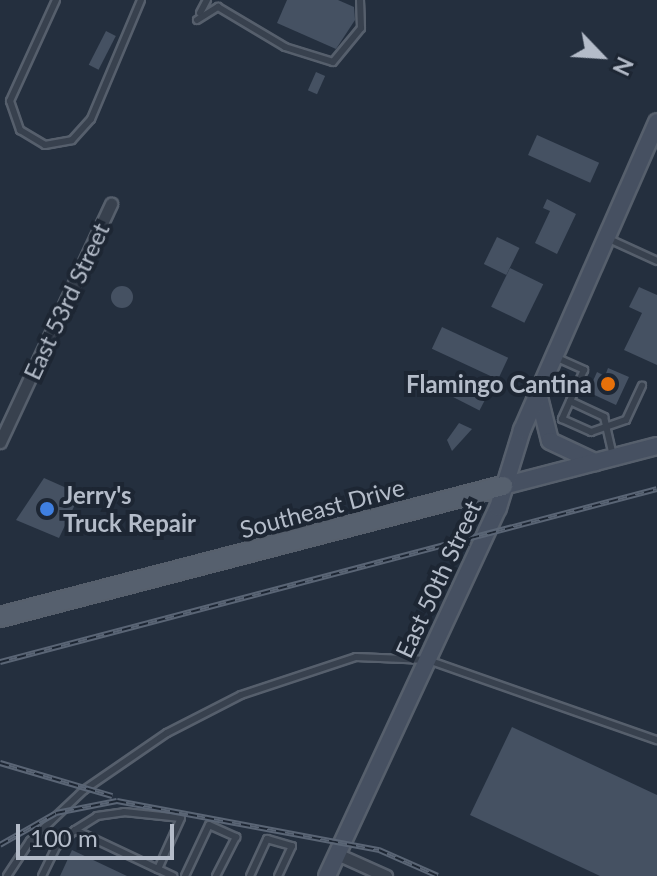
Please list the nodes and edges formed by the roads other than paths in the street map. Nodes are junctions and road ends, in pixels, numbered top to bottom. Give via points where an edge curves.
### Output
1 (56, 0) edge
2 (141, 0) edge
3 (207, 0) edge
4 (360, 0) edge
5 (12, 116) junction
6 (0, 117) edge
7 (657, 122) edge
8 (111, 204) dead end
9 (606, 238) junction
10 (657, 261) edge
11 (553, 356) junction
12 (642, 386) dead end
13 (538, 391) junction
14 (570, 401) junction
15 (606, 427) junction
16 (0, 442) edge
17 (657, 446) edge
18 (614, 457) junction
19 (596, 462) junction
20 (503, 486) junction
21 (0, 617) edge
22 (428, 660) junction
23 (657, 740) edge
24 (75, 830) junction
25 (337, 854) junction
26 (158, 869) junction
27 (7, 876) edge
28 (42, 876) edge
29 (173, 876) edge
30 (185, 876) edge
31 (216, 876) edge
32 (250, 876) edge
33 (278, 876) edge
34 (327, 876) edge
35 (386, 876) edge

1 - 5 lane via 15,81
2 - 5 lane via 91,119 72,140 45,145
3 - 4 lane via 197,20 218,7 285,47 333,62 361,28
5 - 6 lane
7 - 9 main road, East 50th Street
8 - 16 street, East 53rd Street
9 - 10 lane
9 - 11 main road, East 50th Street
11 - 13 main road, East 50th Street
11 - 14 lane via 584,370
12 - 15 lane via 626,420
13 - 19 main road via 550,441
13 - 20 main road, East 50th Street
14 - 15 lane via 604,417
14 - 15 lane via 562,419 591,432
15 - 18 lane
17 - 18 main road, Southeast Drive
18 - 19 main road, Southeast Drive
19 - 20 main road, Southeast Drive
20 - 21 main road, Southeast Drive
20 - 22 main road, East 50th Street
22 - 23 lane
22 - 25 main road, East 50th Street
22 - 27 lane via 356,657 241,695 167,733 84,790 30,841
24 - 26 lane
24 - 26 lane via 124,812 181,818
24 - 28 lane via 56,847
25 - 34 main road, East 50th Street
25 - 35 street
26 - 29 lane
30 - 31 lane via 209,825 236,837
32 - 33 lane via 267,839 292,846

